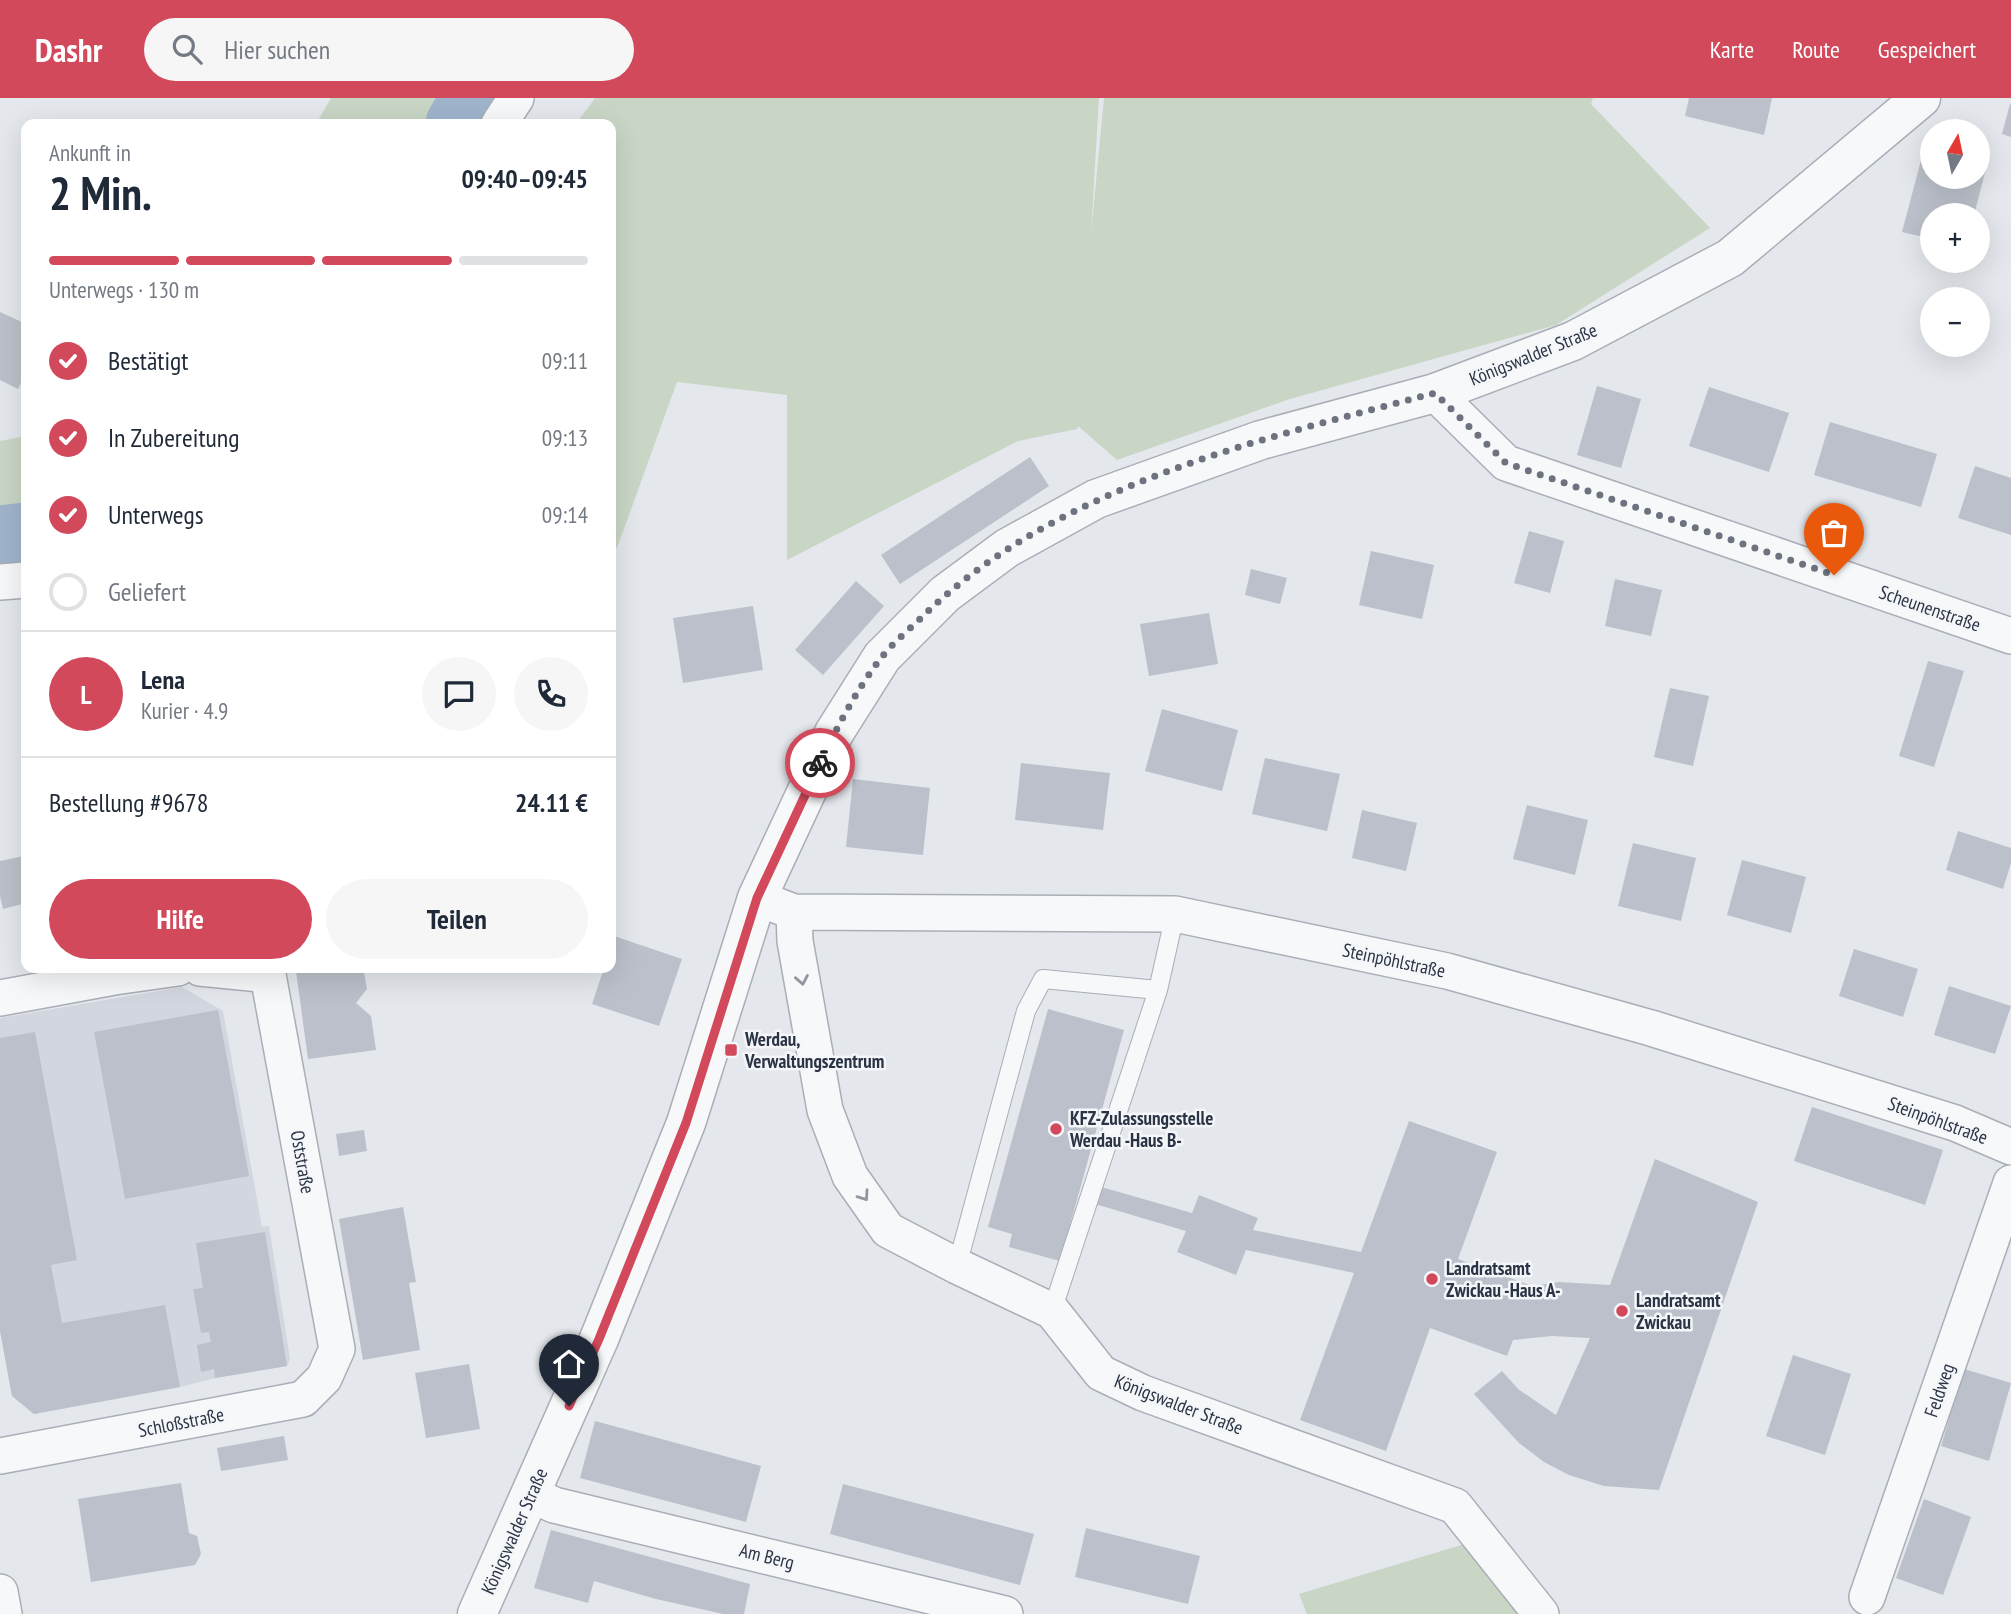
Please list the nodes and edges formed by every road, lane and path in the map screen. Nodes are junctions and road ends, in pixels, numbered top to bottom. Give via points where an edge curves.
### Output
1 (516, 98) edge
2 (1921, 98) edge
3 (502, 119) edge
4 (1435, 393) junction
5 (21, 580) edge
6 (0, 582) edge
7 (2011, 636) edge
8 (757, 898) junction
9 (794, 912) junction
10 (1175, 914) junction
11 (142, 973) edge
12 (275, 973) edge
13 (1158, 990) junction
14 (0, 998) edge
15 (2011, 1147) edge
16 (2011, 1184) edge
17 (957, 1266) junction
18 (1052, 1311) junction
19 (337, 1349) joint
20 (0, 1456) edge
21 (530, 1494) junction
22 (0, 1592) edge
23 (1867, 1597) dead end
24 (4, 1614) edge
25 (477, 1614) edge
26 (1005, 1614) edge
27 (1541, 1614) edge

1 - 3 street
2 - 4 street, Königswalder Straße via 1730,258 1573,341
4 - 7 street, Scheunenstraße via 1506,463
4 - 8 street, Königswalder Straße via 1261,440 1096,499 1007,548 956,586 882,657 834,733
5 - 6 street
8 - 9 street, Steinpöhlstraße
8 - 21 street, Königswalder Straße via 686,1123 599,1339
9 - 10 street, Steinpöhlstraße
9 -> 17 street, Königswalder Straße via 825,1110 850,1176 888,1230
10 - 13 lane
10 - 15 street, Steinpöhlstraße via 1447,971 1639,1024 1955,1122
11 - 14 street
12 - 19 street, Oststraße
13 - 17 lane via 1043,979 1026,1011
13 - 18 lane
16 - 23 street, Feldweg
17 - 18 street, Königswalder Straße
18 - 27 street, Königswalder Straße via 1101,1373 1455,1506
19 - 20 street, Schloßstraße via 324,1378 303,1399
21 - 25 street, Königswalder Straße
21 - 26 street, Am Berg via 554,1505
22 - 24 street

